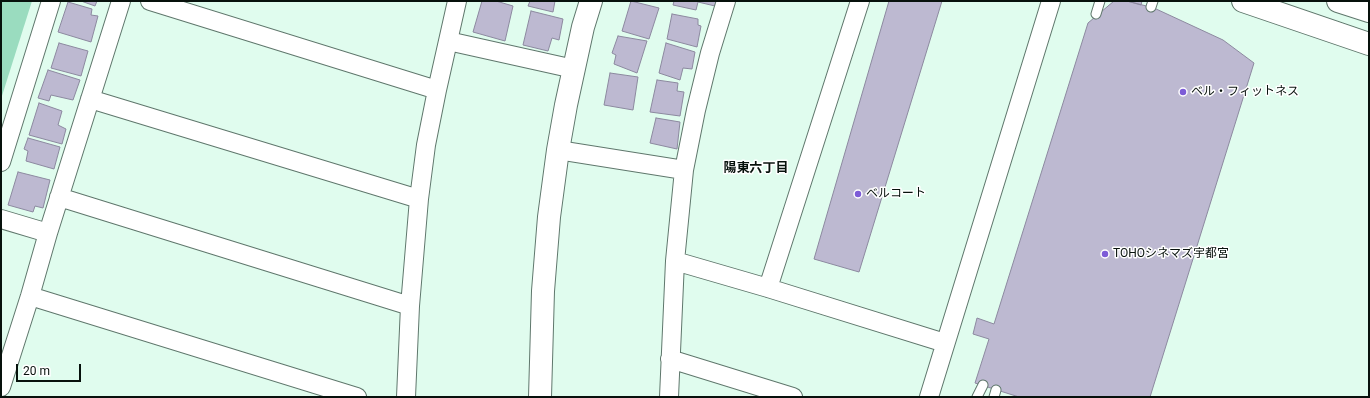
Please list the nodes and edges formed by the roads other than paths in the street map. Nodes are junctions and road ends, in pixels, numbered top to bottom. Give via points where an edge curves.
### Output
1 (51, 1) edge
2 (121, 1) edge
3 (150, 1) edge
4 (457, 1) edge
5 (591, 1) edge
6 (726, 1) edge
7 (860, 1) edge
8 (1052, 1) edge
9 (1100, 1) edge
10 (1243, 1) edge
11 (1338, 1) edge
12 (1369, 11) edge
13 (1096, 14) dead end
14 (448, 41) junction
15 (1369, 44) edge
16 (574, 69) junction
17 (437, 90) junction
18 (90, 99) junction
19 (558, 150) junction
20 (1, 162) edge
21 (684, 170) junction
22 (59, 197) junction
23 (419, 199) junction
24 (1, 219) edge
25 (48, 233) junction
26 (675, 261) junction
27 (768, 288) junction
28 (30, 296) junction
29 (410, 306) junction
30 (945, 343) junction
31 (670, 359) junction
32 (983, 385) dead end
33 (1, 387) edge
34 (1, 395) edge
35 (7, 397) edge
36 (357, 397) edge
37 (406, 397) edge
38 (540, 397) edge
39 (669, 397) edge
40 (793, 397) edge
41 (929, 397) edge
42 (977, 397) edge

1 - 20 street
2 - 18 street
3 - 17 street
4 - 14 street
5 - 16 street
6 - 21 street via 710,53
7 - 27 street
8 - 30 street
9 - 13 lane
10 - 15 street
11 - 12 street
14 - 16 street
14 - 17 street
16 - 19 street
17 - 23 street
18 - 22 street
18 - 23 street
19 - 21 street
19 - 38 street via 543,291
21 - 26 street
22 - 25 street
22 - 29 street
23 - 29 street
24 - 25 street
25 - 28 street
26 - 27 street
26 - 31 street
27 - 30 street
28 - 33 street
28 - 36 street
29 - 37 street
30 - 41 street
31 - 39 street
31 - 40 street
32 - 42 lane
34 - 35 street

